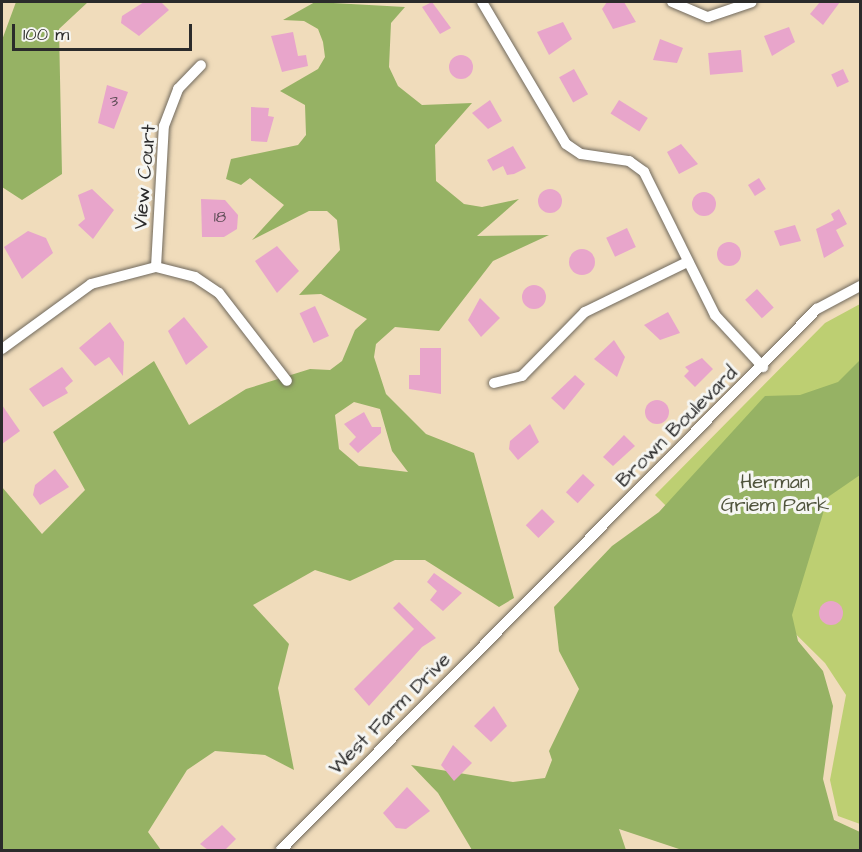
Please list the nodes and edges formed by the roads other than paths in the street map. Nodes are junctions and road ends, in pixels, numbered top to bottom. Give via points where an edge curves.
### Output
1 (482, 2) edge
2 (672, 2) edge
3 (752, 2) edge
4 (201, 65) dead end
5 (687, 262) junction
6 (156, 267) junction
7 (861, 286) edge
8 (2, 349) edge
9 (763, 367) junction
10 (286, 381) dead end
11 (494, 383) dead end
12 (524, 604) joint
13 (281, 850) edge

1 - 5 street via 553,130 581,154 629,161 645,172
2 - 3 street via 708,17
4 - 6 street, View Court via 178,89 164,126
5 - 9 street via 715,315
5 - 11 street via 585,312 522,376
6 - 8 street via 91,284
6 - 10 street via 195,277 219,293
7 - 9 street, Brown Boulevard via 817,309
9 - 12 street, Brown Boulevard
12 - 13 street, West Farm Drive

